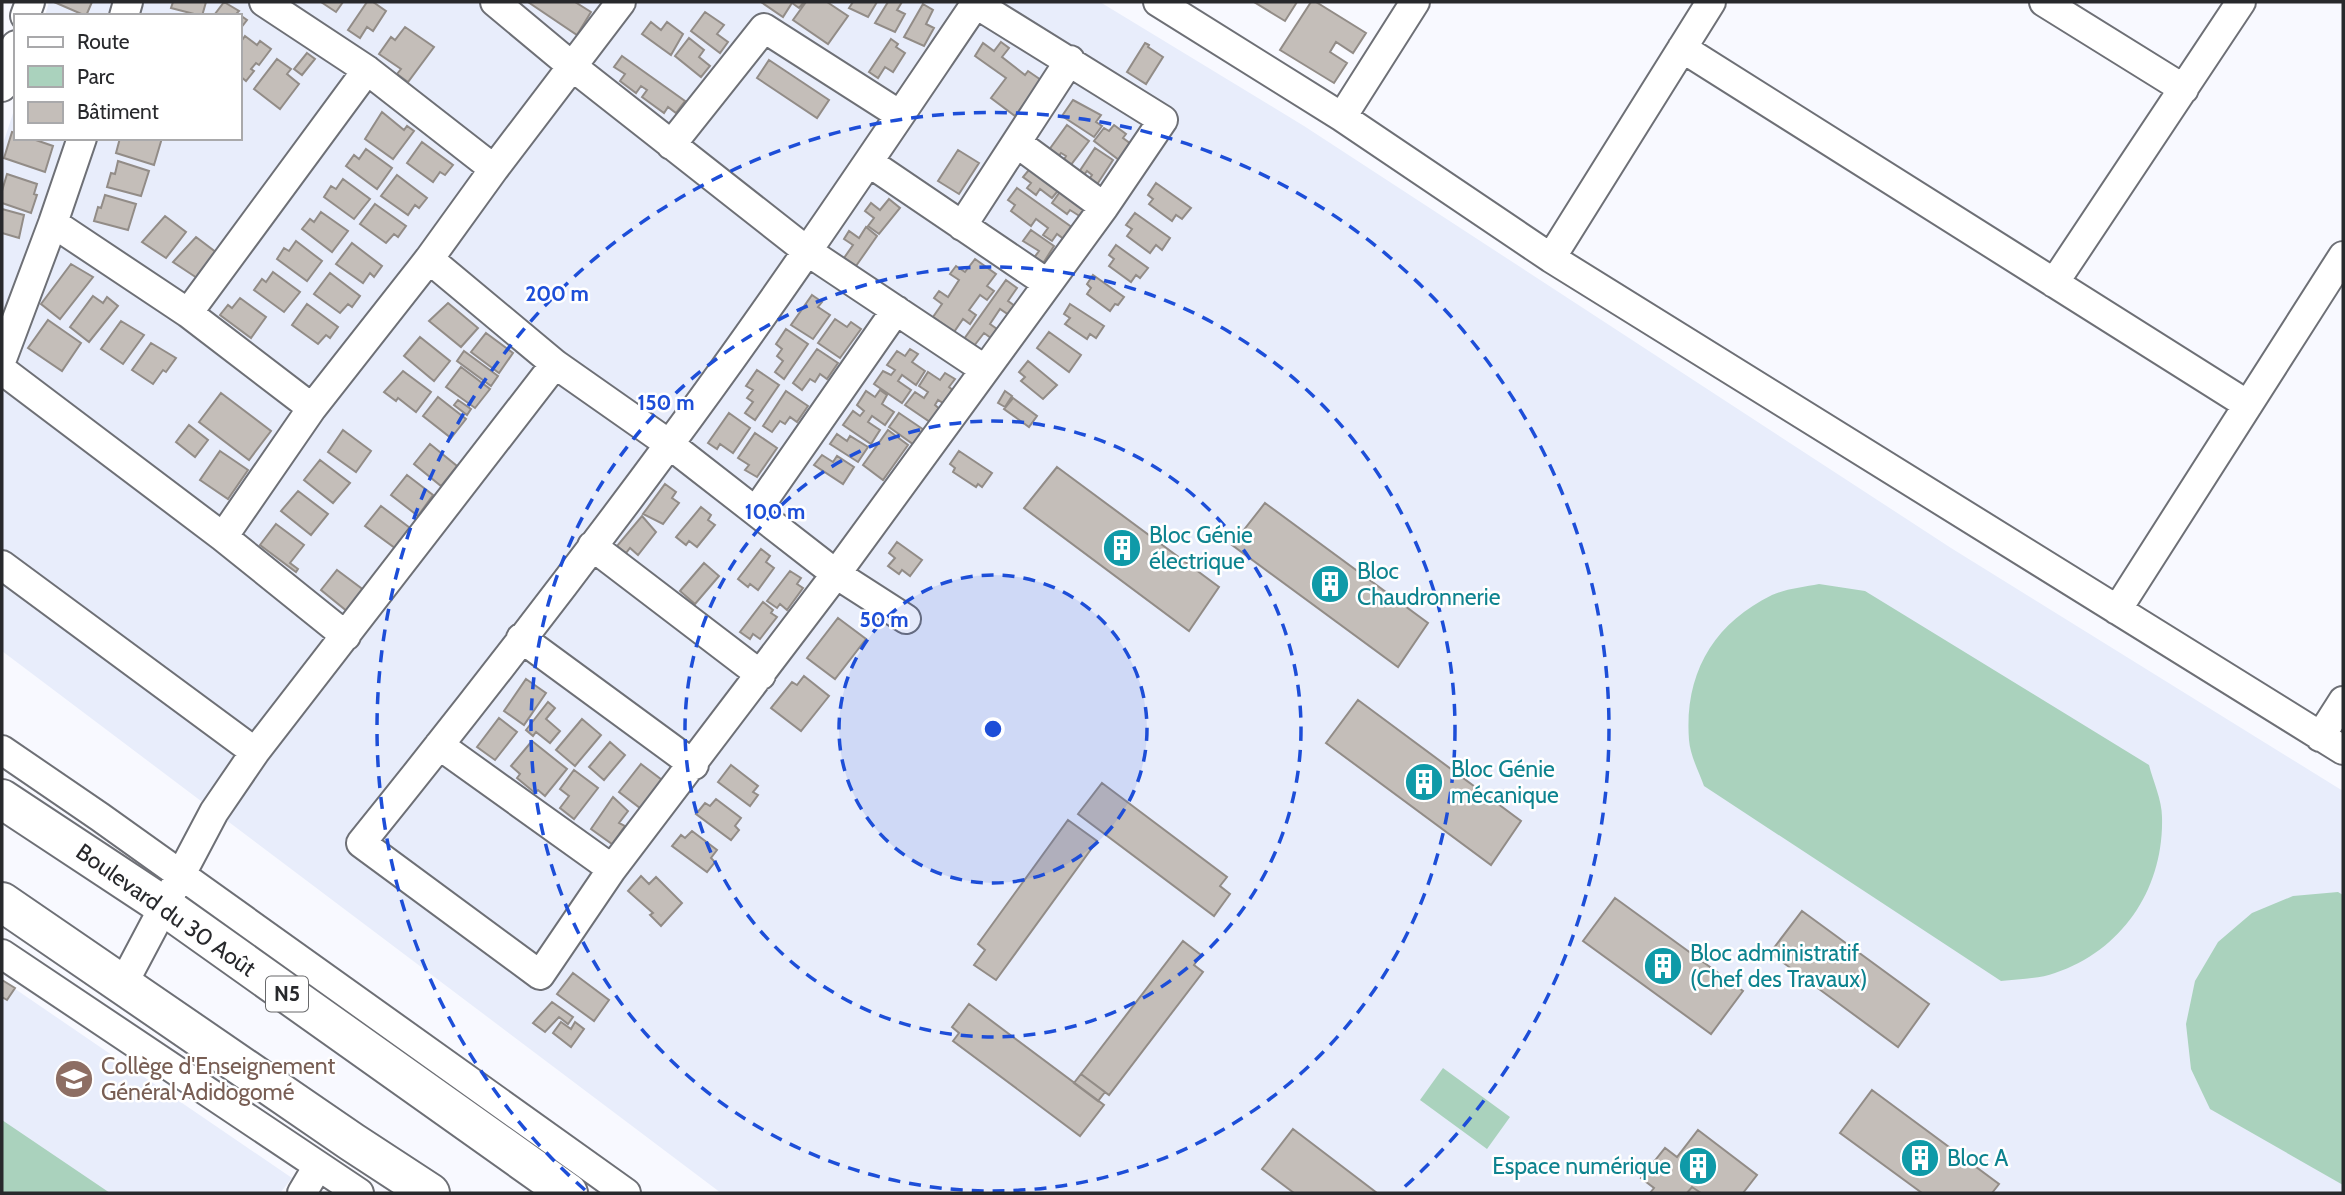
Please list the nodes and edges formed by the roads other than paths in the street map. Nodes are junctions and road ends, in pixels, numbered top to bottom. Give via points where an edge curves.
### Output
1 (264, 2) edge
2 (495, 2) edge
3 (621, 2) edge
4 (1158, 2) edge
5 (1415, 2) edge
6 (1711, 2) edge
7 (2044, 2) edge
8 (2241, 2) edge
9 (975, 3) edge
10 (1682, 48) junction
11 (14, 51) edge
12 (1070, 60) junction
13 (573, 67) junction
14 (367, 70) junction
15 (2, 87) edge
16 (2183, 89) junction
17 (900, 115) junction
18 (1342, 117) junction
19 (81, 140) edge
20 (1017, 143) junction
21 (671, 145) junction
22 (870, 163) junction
23 (494, 169) junction
24 (1104, 207) junction
25 (53, 223) junction
26 (962, 226) junction
27 (807, 251) junction
28 (2343, 256) edge
29 (1551, 258) junction
30 (429, 259) junction
31 (1047, 283) junction
32 (2054, 283) junction
33 (896, 310) junction
34 (188, 313) junction
35 (2, 359) edge
36 (555, 364) junction
37 (984, 369) junction
38 (2, 370) edge
39 (2248, 405) junction
40 (312, 408) junction
41 (669, 444) junction
42 (756, 511) junction
43 (223, 537) junction
44 (593, 546) junction
45 (2, 565) edge
46 (836, 574) junction
47 (2118, 610) junction
48 (906, 619) dead end
49 (346, 636) junction
50 (521, 638) junction
51 (761, 675) junction
52 (2343, 701) edge
53 (2332, 743) edge
54 (439, 745) junction
55 (2, 750) edge
56 (255, 752) junction
57 (694, 765) junction
58 (2, 799) edge
59 (612, 869) junction
60 (172, 891) junction
61 (2, 902) edge
62 (2, 954) edge
63 (123, 984) junction
64 (318, 1167) junction
65 (302, 1193) edge
66 (359, 1193) edge
67 (430, 1193) edge
68 (568, 1193) edge
69 (626, 1193) edge

1 - 14 street
2 - 13 street
3 - 13 street
4 - 18 street
5 - 18 street
6 - 10 street
7 - 16 street
8 - 16 street
9 - 12 street
9 - 17 street
10 - 29 street
10 - 32 street
11 - 15 street
12 - 20 street
12 - 24 street via 1163,120
13 - 21 street
13 - 23 street
14 - 23 street
14 - 34 street
16 - 32 street
17 - 21 street via 764,29
17 - 22 street
18 - 29 street
19 - 25 street
20 - 24 street
20 - 26 street
21 - 27 street
22 - 26 street
22 - 27 street
23 - 30 street
24 - 31 street
25 - 34 street
25 - 35 street
26 - 31 street
27 - 33 street
27 - 41 street
28 - 39 street
29 - 47 street
30 - 36 street
30 - 40 street
31 - 37 street
32 - 39 street
33 - 37 street
33 - 42 street
34 - 40 street
36 - 41 street
36 - 49 street
37 - 46 street
38 - 43 street
39 - 47 street
40 - 43 street
41 - 42 street
41 - 44 street
42 - 46 street
43 - 49 street
44 - 50 street
44 - 51 street
45 - 56 street
46 - 48 street
46 - 51 street
47 - 53 street
49 - 56 street
50 - 54 street
50 - 57 street
51 - 57 street
52 - 53 street
54 - 59 street
54 - 59 street via 361,843 540,975
55 - 60 street
56 - 60 street via 214,812
57 - 59 street
58 - 60 highway, Boulevard du 30 Août / N5
60 - 63 street
60 - 68 highway, Boulevard du 30 Août / N5
60 - 69 street
61 - 63 highway
62 - 64 street
63 - 67 highway
64 - 65 street
64 - 66 street

